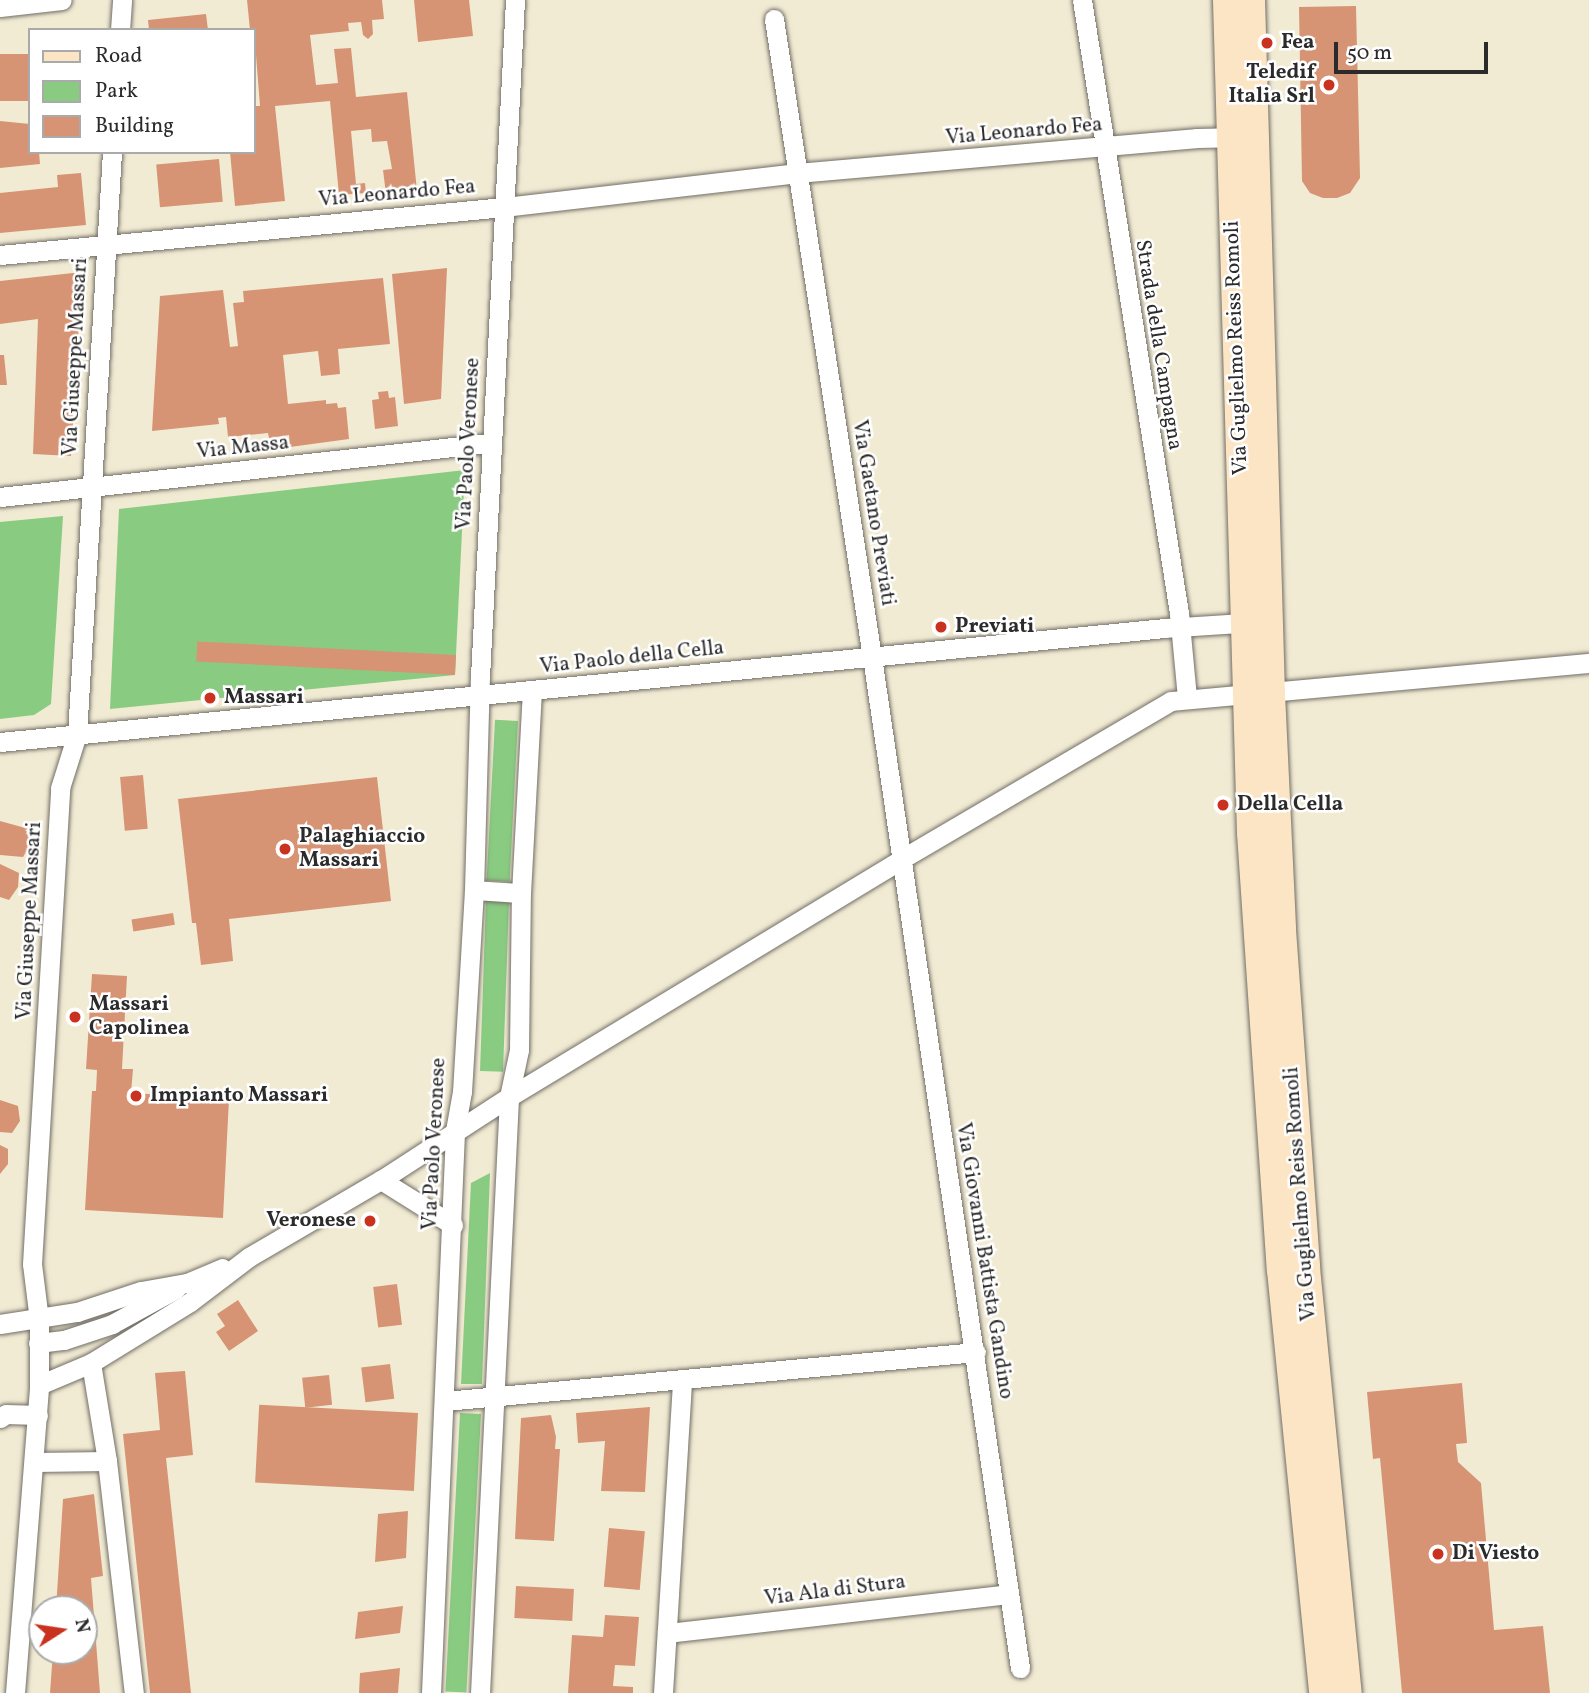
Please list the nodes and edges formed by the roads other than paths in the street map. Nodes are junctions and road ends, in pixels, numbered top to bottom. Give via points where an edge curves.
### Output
1 (62, 0) edge
2 (122, 0) edge
3 (515, 0) edge
4 (1082, 0) edge
5 (1227, 0) edge
6 (1251, 0) edge
7 (0, 7) edge
8 (774, 19) dead end
9 (120, 28) edge
10 (1243, 137) junction
11 (1104, 148) junction
12 (111, 154) edge
13 (797, 173) junction
14 (504, 207) junction
15 (105, 243) junction
16 (0, 255) edge
17 (491, 443) junction
18 (91, 487) junction
19 (0, 497) edge
20 (1257, 622) junction
21 (1181, 627) junction
22 (872, 657) junction
23 (1589, 663) edge
24 (532, 691) junction
25 (1258, 695) junction
26 (479, 696) junction
27 (1187, 698) junction
28 (77, 734) junction
29 (0, 742) edge
30 (900, 860) junction
31 (474, 890) junction
32 (521, 893) junction
33 (509, 1097) junction
34 (455, 1131) junction
35 (381, 1180) junction
36 (453, 1225) junction
37 (249, 1257) junction
38 (187, 1283) junction
39 (39, 1320) junction
40 (0, 1324) edge
41 (38, 1343) junction
42 (976, 1352) junction
43 (91, 1363) junction
44 (682, 1380) junction
45 (39, 1385) junction
46 (494, 1397) junction
47 (445, 1401) junction
48 (38, 1415) junction
49 (0, 1418) edge
50 (107, 1461) junction
51 (35, 1462) junction
52 (1008, 1594) junction
53 (667, 1633) junction
54 (8, 1665) edge
55 (1020, 1668) dead end
56 (15, 1693) edge
57 (134, 1693) edge
58 (431, 1693) edge
59 (480, 1693) edge
60 (663, 1693) edge
61 (1323, 1693) edge
62 (1348, 1693) edge

1 - 7 street
2 - 9 street
3 - 14 street, Via Paolo Veronese
4 - 11 street, Strada della Campagna
5 - 10 main road, Via Guglielmo Reiss Romoli
6 - 10 main road, Via Guglielmo Reiss Romoli
8 - 13 street
10 - 11 street, Via Leonardo Fea
10 - 20 main road, Via Guglielmo Reiss Romoli
11 - 13 street, Via Leonardo Fea
11 - 21 street, Strada della Campagna
12 - 15 street, Via Giuseppe Massari
13 - 14 street, Via Leonardo Fea
13 - 22 street, Via Gaetano Previati
14 - 15 street, Via Leonardo Fea
14 - 17 street, Via Paolo Veronese
15 - 16 street, Via Leonardo Fea
15 - 18 street, Via Giuseppe Massari
17 - 18 street, Via Massa
17 - 26 street, Via Paolo Veronese
18 - 19 street, Via Massa
18 - 28 street, Via Giuseppe Massari
20 - 21 street, Via Paolo della Cella
20 - 25 main road, Via Guglielmo Reiss Romoli
21 - 22 street, Via Paolo della Cella
21 - 27 street, Strada della Campagna
22 - 24 street, Via Paolo della Cella
22 - 30 street, Via Gaetano Previati
23 - 25 street
24 - 26 street, Via Paolo della Cella
24 - 32 street
25 - 27 street
25 - 61 main road, Via Guglielmo Reiss Romoli via 1257,931 1279,1258
25 - 62 main road, Via Guglielmo Reiss Romoli
26 - 28 street, Via Paolo della Cella
26 - 31 street, Via Paolo Veronese
27 - 30 street via 1171,701
28 - 29 street, Via Paolo della Cella
28 - 39 street, Via Giuseppe Massari via 60,788 32,1265
30 - 33 street
30 - 42 street, Via Giovanni Battista Gandino
31 - 32 street
31 - 34 street, Via Paolo Veronese
32 - 33 street via 519,1050
33 - 34 street
33 - 46 street
34 - 35 street
34 - 36 street, Via Paolo Veronese
35 - 36 street
35 - 37 street
36 - 47 street, Via Paolo Veronese
37 - 38 street
37 - 43 street via 190,1302
38 - 39 street
38 - 41 street via 112,1324 64,1340
39 - 40 street
39 - 41 street, Via Giuseppe Massari
41 - 45 street, Via Giuseppe Massari
42 - 44 street
42 - 52 street, Via Giovanni Battista Gandino
43 - 45 street
43 - 50 street
44 - 46 street
44 - 53 street
45 - 48 street, Via Giuseppe Massari
46 - 47 street
46 - 59 street
47 - 58 street, Via Paolo Veronese
48 - 49 street via 6,1414
48 - 51 street, Via Giuseppe Massari
50 - 51 street
50 - 57 street
51 - 54 street, Via Giuseppe Massari
52 - 53 street, Via Ala di Stura
52 - 55 street, Via Giovanni Battista Gandino
53 - 60 street
54 - 56 street, Via Giuseppe Massari

